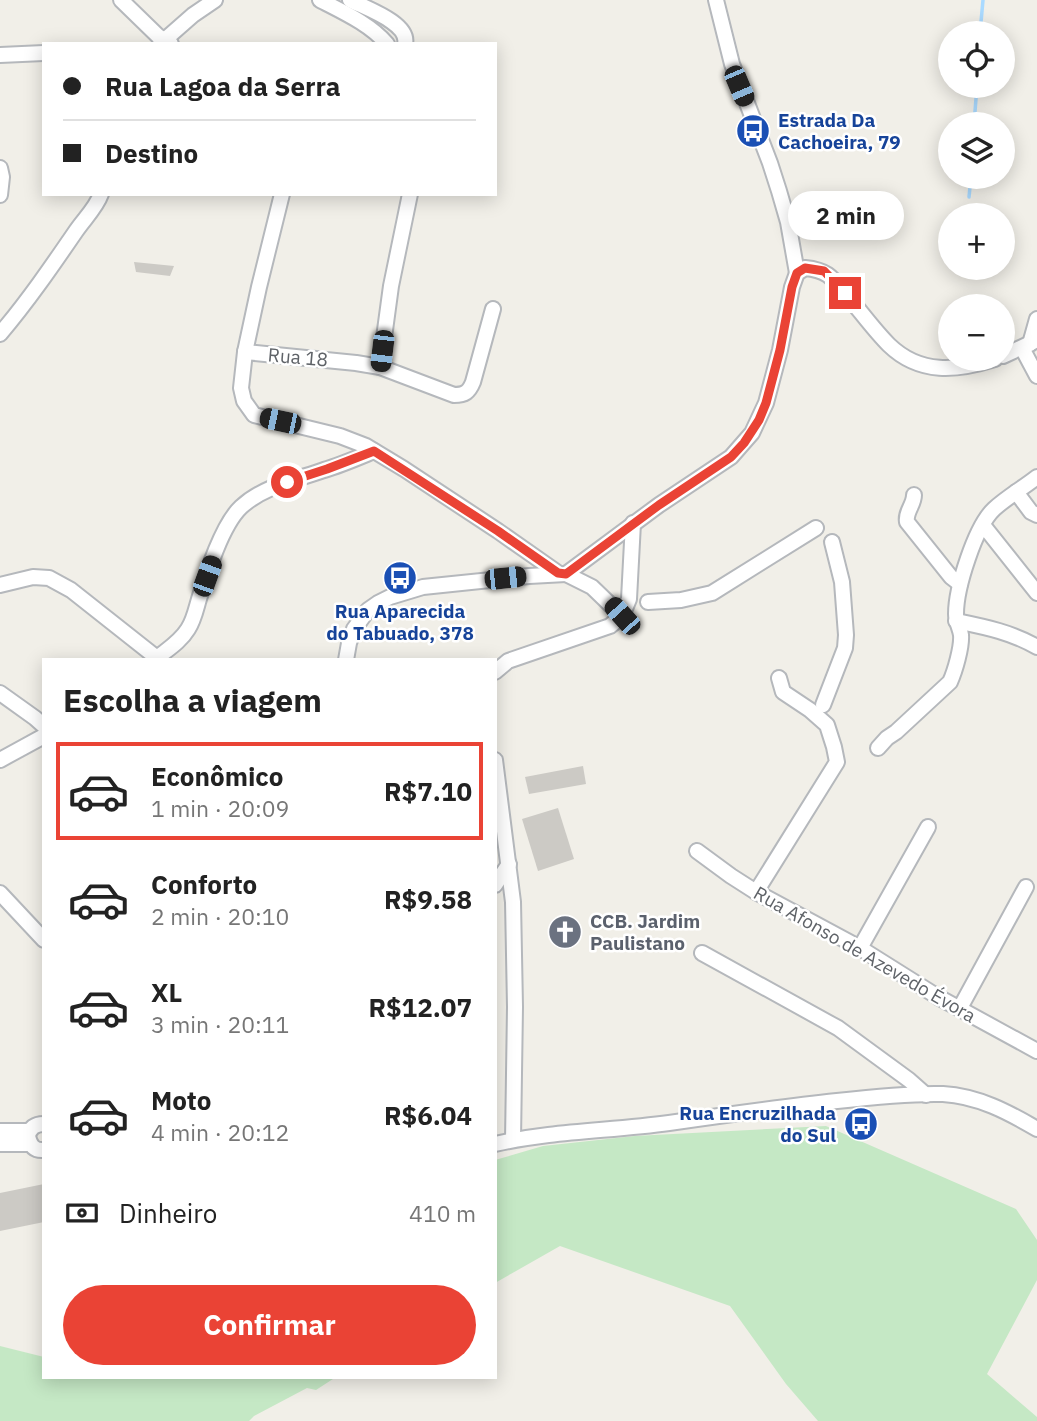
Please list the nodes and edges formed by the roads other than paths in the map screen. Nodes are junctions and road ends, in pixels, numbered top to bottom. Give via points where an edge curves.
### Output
1 (121, 0) edge
2 (215, 0) edge
3 (320, 0) edge
4 (350, 0) edge
5 (716, 0) edge
6 (164, 42) edge
7 (166, 42) edge
8 (385, 42) edge
9 (406, 42) edge
10 (42, 53) edge
11 (0, 55) edge
12 (0, 168) edge
13 (0, 195) edge
14 (100, 196) edge
15 (282, 196) edge
16 (410, 196) edge
17 (797, 273) junction
18 (493, 309) dead end
19 (1037, 319) edge
20 (0, 334) edge
21 (1030, 344) edge
22 (245, 352) junction
23 (380, 367) junction
24 (938, 369) edge
25 (1037, 376) edge
26 (374, 451) junction
27 (1037, 477) edge
28 (1016, 492) junction
29 (915, 495) dead end
30 (1037, 514) edge
31 (633, 523) junction
32 (983, 525) junction
33 (817, 528) dead end
34 (832, 542) dead end
35 (562, 573) junction
36 (960, 584) junction
37 (0, 585) edge
38 (1037, 593) edge
39 (648, 602) dead end
40 (622, 616) junction
41 (956, 621) junction
42 (1037, 647) edge
43 (346, 658) edge
44 (497, 670) edge
45 (779, 678) dead end
46 (0, 693) edge
47 (823, 705) dead end
48 (42, 724) edge
49 (42, 737) edge
50 (878, 748) dead end
51 (0, 760) edge
52 (497, 775) edge
53 (928, 827) dead end
54 (697, 851) dead end
55 (509, 864) junction
56 (497, 882) edge
57 (1026, 887) dead end
58 (756, 892) junction
59 (0, 893) edge
60 (42, 938) edge
61 (860, 948) junction
62 (702, 953) dead end
63 (960, 1008) junction
64 (1037, 1051) edge
65 (926, 1095) junction
66 (42, 1124) edge
67 (1037, 1129) edge
68 (0, 1131) edge
69 (29, 1137) junction
70 (513, 1140) junction
71 (0, 1144) edge
72 (497, 1144) edge
73 (42, 1150) edge

1 - 6 street
2 - 7 street
3 - 8 street
4 - 9 street via 399,25
5 - 17 street via 736,75 779,191
10 - 11 street
12 - 13 street
14 - 20 street
15 - 22 street
16 - 23 street
17 - 24 street via 805,268 824,271 889,345 905,357
17 - 31 street via 770,389 752,433 731,457
18 - 23 street, Rua 18 via 473,382 465,394 454,395
19 - 21 street
21 - 25 street
22 - 23 street, Rua 18
22 - 26 street via 241,388 254,415 306,426
26 - 35 street
26 - 37 street via 272,488 232,516 192,623 177,643 157,658 49,578
27 - 28 street
28 - 30 street
28 - 32 street via 994,509
29 - 36 street via 907,522
31 - 35 street
31 - 40 street via 629,599
32 - 36 street
32 - 38 street
33 - 39 street via 712,593
34 - 47 street via 842,582 846,635
35 - 40 street via 592,587
35 - 43 street via 423,587 390,597 361,618
36 - 41 street
40 - 44 street via 613,625 508,661
41 - 42 street via 996,629
41 - 50 street via 960,642 950,682
45 - 58 street via 783,692 827,725 836,762
46 - 48 street
49 - 51 street
52 - 55 street
53 - 61 street
54 - 58 street, Rua Afonso de Azevedo Évora
55 - 56 street
55 - 70 street via 515,1007
57 - 63 street
58 - 61 street, Rua Afonso de Azevedo Évora
59 - 60 street
61 - 63 street, Rua Afonso de Azevedo Évora
62 - 65 street via 838,1028
63 - 64 street, Rua Afonso de Azevedo Évora
65 - 67 street via 980,1101
65 - 70 street
66 - 69 street via 37,1124
68 - 69 street
69 - 71 street
69 - 73 street via 36,1149
70 - 72 street

